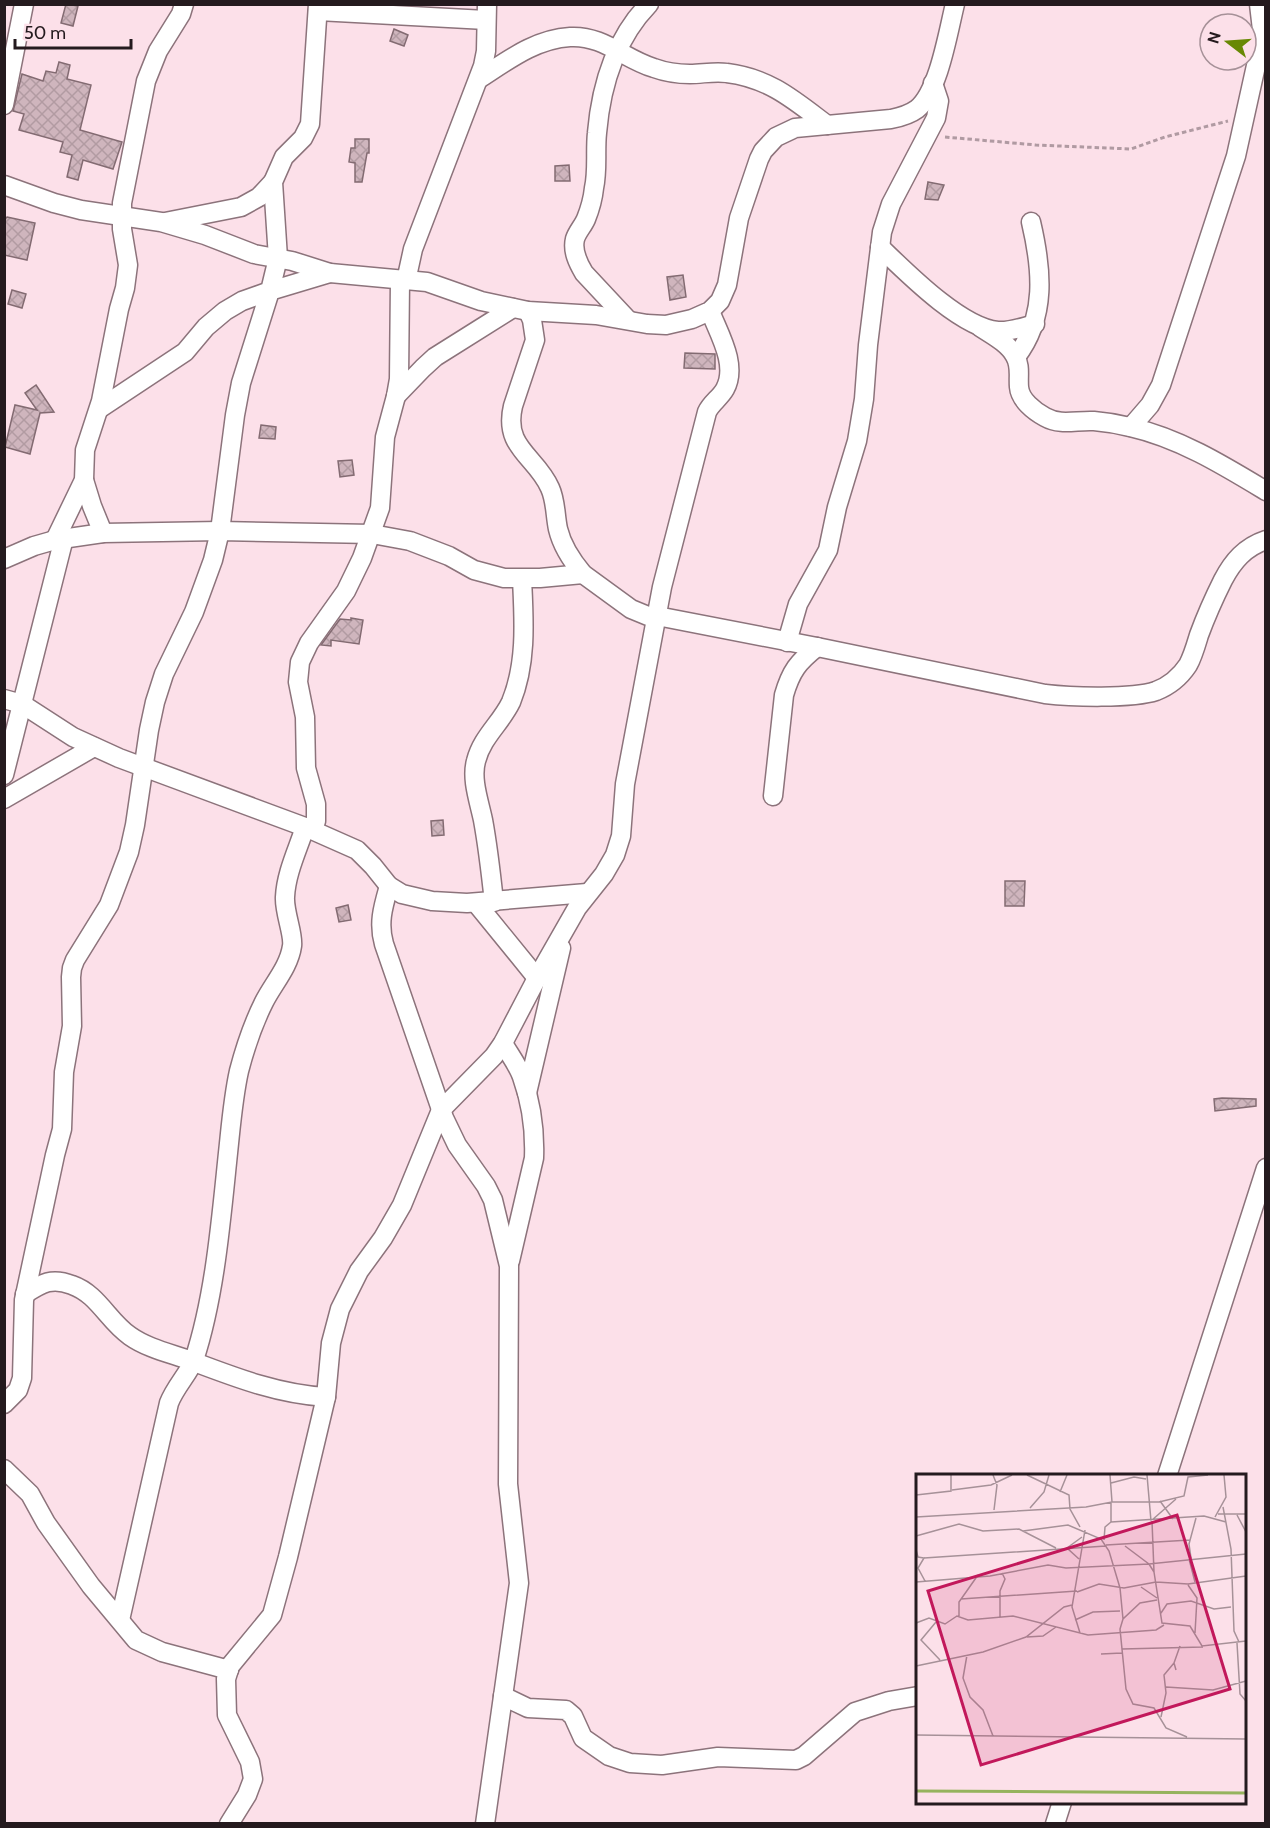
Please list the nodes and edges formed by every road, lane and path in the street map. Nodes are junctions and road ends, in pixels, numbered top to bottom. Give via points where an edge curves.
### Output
1 (24, 4) edge
2 (184, 4) edge
3 (649, 4) edge
4 (955, 4) edge
5 (1258, 4) edge
6 (318, 8) edge
7 (487, 12) edge
8 (20, 30) junction
9 (4, 42) edge
10 (617, 50) junction
11 (479, 79) junction
12 (933, 83) junction
13 (4, 105) edge
14 (1246, 116) junction
15 (827, 125) junction
16 (928, 135) junction
17 (273, 182) junction
18 (4, 185) edge
19 (121, 217) junction
20 (161, 222) junction
21 (1031, 222) dead end
22 (880, 247) junction
23 (278, 258) junction
24 (330, 273) junction
25 (403, 281) junction
26 (270, 291) junction
27 (520, 309) junction
28 (710, 311) junction
29 (627, 320) junction
30 (1035, 324) junction
31 (980, 327) junction
32 (1016, 357) junction
33 (396, 396) junction
34 (99, 409) junction
35 (1131, 427) junction
36 (84, 480) junction
37 (1266, 491) edge
38 (220, 531) junction
39 (103, 533) junction
40 (372, 534) junction
41 (60, 539) junction
42 (1266, 540) edge
43 (4, 542) edge
44 (30, 548) junction
45 (4, 559) edge
46 (583, 574) junction
47 (522, 579) junction
48 (657, 616) junction
49 (787, 642) junction
50 (817, 647) junction
51 (13, 701) edge
52 (94, 747) junction
53 (142, 766) junction
54 (4, 775) edge
55 (772, 796) dead end
56 (4, 799) edge
57 (309, 828) junction
58 (389, 886) junction
59 (587, 893) junction
60 (485, 902) junction
61 (566, 929) junction
62 (537, 978) junction
63 (503, 1043) junction
64 (527, 1095) junction
65 (441, 1110) junction
66 (1266, 1168) edge
67 (509, 1266) junction
68 (25, 1294) junction
69 (193, 1362) junction
70 (326, 1397) junction
71 (4, 1404) edge
72 (4, 1468) edge
73 (1168, 1474) edge
74 (120, 1620) junction
75 (229, 1670) junction
76 (503, 1696) junction
77 (916, 1696) edge
78 (1062, 1804) edge
79 (229, 1824) edge
80 (485, 1824) edge
81 (1055, 1824) edge

1 - 8 street
2 - 19 street via 146,81
3 - 10 street
4 - 12 street
5 - 14 street via 1261,43
6 - 7 street
6 - 17 street via 310,124 303,138 284,157
7 - 11 street via 486,51
8 - 9 street
8 - 13 street
10 - 11 street via 594,39 557,39 530,48
10 - 15 street via 661,70 756,78 781,90
10 - 29 street via 599,110 592,198 574,247 584,273
11 - 25 street
12 - 15 street via 922,104 910,114
12 - 16 street via 938,93 938,109
14 - 16 path via 1131,149
14 - 35 street via 1211,239 1161,385
15 - 28 street via 785,132 764,151 739,218 725,293
16 - 22 street via 891,204
17 - 20 street via 259,197 241,207
17 - 23 street
18 - 19 street via 54,203
19 - 20 street
19 - 34 street via 127,278
20 - 23 street via 254,254
21 - 30 street via 1038,250 1040,292
22 - 31 street via 937,298
22 - 49 street via 857,441 828,550 798,604
23 - 24 street
23 - 26 street
24 - 25 street
24 - 26 street
25 - 27 street via 437,285 481,301
25 - 33 street
26 - 34 street via 225,311 186,352
26 - 38 street via 234,415
27 - 29 street
27 - 33 street via 435,357
27 - 46 street via 532,320 535,340 511,414 512,433 550,487 558,530
28 - 29 street via 692,320 666,325
28 - 48 street via 728,356 729,376 725,389 707,412
30 - 31 street via 1005,331
30 - 32 street
31 - 32 street via 1008,346
32 - 35 street via 1022,395 1044,417 1067,423 1092,421
33 - 40 street via 385,437 382,496
34 - 36 street via 85,450
35 - 37 street via 1189,448
36 - 39 street
36 - 41 street
38 - 39 street
38 - 40 street
38 - 53 street via 195,612 164,674
39 - 41 street
40 - 47 street via 430,548 474,570
40 - 57 street via 346,591 300,662 298,682 305,717 306,768 316,804 316,821
41 - 44 street
41 - 51 street
42 - 50 street via 1244,552 1231,565 1184,670 1172,683 1153,692 1078,697 1045,694
43 - 44 street
44 - 45 street
46 - 47 street
46 - 48 street via 639,614
47 - 60 street via 524,637 517,678 510,702 482,742 475,763 490,868
48 - 49 street
48 - 59 street via 627,773 621,836 610,865
49 - 50 street
50 - 55 street via 799,661 784,695
51 - 52 street
51 - 54 street
52 - 53 street
52 - 56 street
53 - 57 street
53 - 68 street via 135,825 120,879 104,914 75,960 70,977 72,1026 64,1072 62,1129
57 - 58 street via 357,850
57 - 69 street via 289,873 285,895 293,943 290,954 258,1014 239,1072 218,1242
58 - 60 street via 410,897
58 - 65 street via 381,913 381,934
59 - 60 street
59 - 61 street
60 - 62 street
61 - 62 street
61 - 64 street
62 - 63 street
63 - 64 street via 522,1075
63 - 65 street
64 - 67 street via 534,1158
65 - 67 street via 457,1144 493,1200
65 - 70 street via 394,1221 359,1271 340,1309 331,1343
66 - 73 street
67 - 76 street via 508,1484 519,1582
68 - 69 street via 45,1282 73,1285 90,1294 129,1336
68 - 71 street via 22,1378 18,1390
69 - 70 street via 270,1389
69 - 74 street via 169,1403
70 - 75 street via 272,1615
72 - 74 street via 30,1494 53,1533
74 - 75 street via 136,1640 162,1652
75 - 79 street via 227,1715 250,1762 253,1779
76 - 77 street via 528,1708 566,1710 583,1738 597,1748 619,1760 652,1766 710,1758 796,1760 855,1712
76 - 80 street
78 - 81 street

